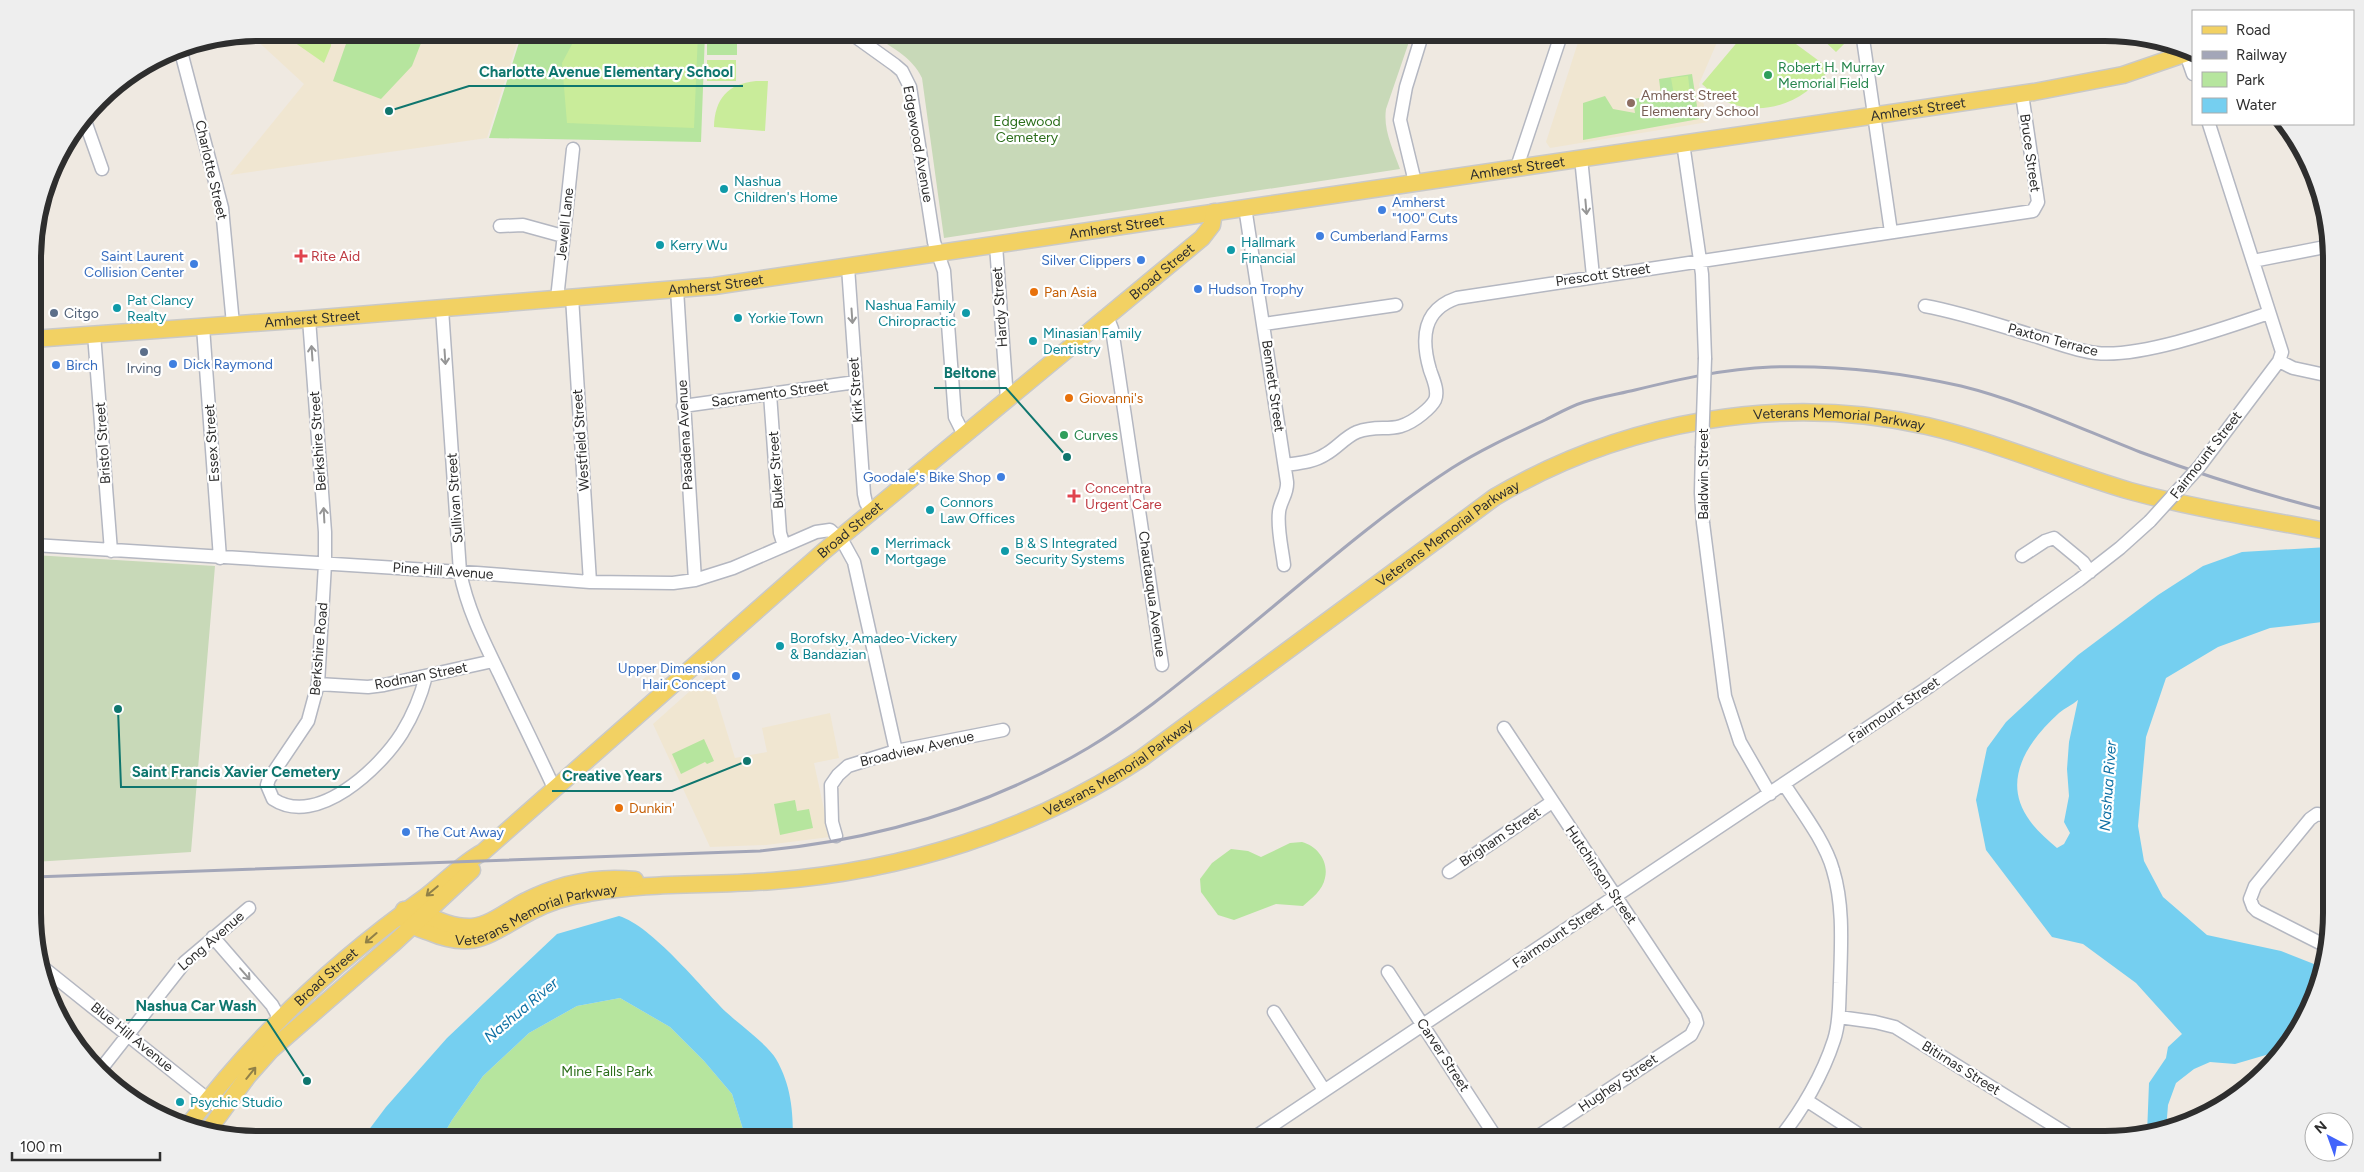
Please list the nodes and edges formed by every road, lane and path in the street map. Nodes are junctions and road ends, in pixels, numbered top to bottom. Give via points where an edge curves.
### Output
1 (862, 41) edge
2 (1420, 41) edge
3 (1559, 41) edge
4 (1863, 41) edge
5 (2181, 55) edge
6 (182, 56) edge
7 (2022, 94) junction
8 (1875, 116) junction
9 (2209, 125) edge
10 (87, 126) edge
11 (1683, 143) junction
12 (573, 149) dead end
13 (1581, 158) junction
14 (1517, 167) junction
15 (102, 169) dead end
16 (1415, 182) junction
17 (1245, 207) junction
18 (2034, 211) joint
19 (1214, 212) junction
20 (500, 226) dead end
21 (1891, 232) junction
22 (564, 236) junction
23 (996, 245) junction
24 (2322, 248) edge
25 (938, 254) junction
26 (1700, 261) junction
27 (2253, 261) junction
28 (848, 267) junction
29 (1593, 276) junction
30 (677, 289) junction
31 (565, 298) junction
32 (1396, 305) dead end
33 (1925, 306) dead end
34 (442, 309) junction
35 (2269, 313) junction
36 (1107, 316) junction
37 (309, 319) junction
38 (233, 324) junction
39 (1264, 324) junction
40 (203, 327) junction
41 (94, 334) junction
42 (41, 338) edge
43 (2279, 360) junction
44 (2323, 374) edge
45 (856, 382) junction
46 (770, 394) junction
47 (1007, 399) junction
48 (683, 406) junction
49 (964, 435) junction
50 (1285, 465) junction
51 (872, 512) junction
52 (2323, 531) edge
53 (840, 538) junction
54 (41, 546) edge
55 (784, 546) junction
56 (111, 551) junction
57 (2022, 556) dead end
58 (220, 558) junction
59 (325, 564) junction
60 (1284, 564) dead end
61 (460, 572) junction
62 (2090, 572) junction
63 (695, 580) junction
64 (590, 582) junction
65 (493, 661) junction
66 (1162, 665) dead end
67 (426, 676) junction
68 (318, 684) junction
69 (1504, 728) dead end
70 (1003, 730) dead end
71 (896, 752) junction
72 (1784, 784) junction
73 (554, 788) junction
74 (1770, 794) junction
75 (1552, 802) junction
76 (2323, 815) edge
77 (836, 836) dead end
78 (483, 852) junction
79 (1449, 872) dead end
80 (682, 884) junction
81 (451, 891) junction
82 (1616, 896) junction
83 (249, 908) dead end
84 (406, 909) junction
85 (419, 920) junction
86 (466, 927) junction
87 (213, 937) junction
88 (2321, 943) edge
89 (1388, 972) dead end
90 (50, 973) edge
91 (1274, 1012) dead end
92 (1839, 1017) junction
93 (277, 1021) junction
94 (1697, 1023) joint
95 (1424, 1026) junction
96 (128, 1034) junction
97 (104, 1066) edge
98 (1324, 1090) junction
99 (208, 1099) junction
100 (1806, 1100) junction
101 (222, 1112) junction
102 (192, 1120) edge
103 (212, 1126) edge
104 (1264, 1131) edge
105 (1492, 1131) edge
106 (1546, 1131) edge
107 (1787, 1131) edge
108 (1854, 1131) edge
109 (2062, 1131) edge

1 - 25 street, Edgewood Avenue via 895,65 910,87
2 - 16 street via 1400,120
3 - 14 street
4 - 8 street
5 - 7 main road, Amherst Street via 2123,76
6 - 38 street, Charlotte Street via 222,208
7 - 8 main road, Amherst Street
7 - 18 street, Bruce Street via 2038,202
8 - 11 main road, Amherst Street
8 - 21 street
9 - 27 street
10 - 15 street
11 - 13 main road, Amherst Street
11 - 26 street, Baldwin Street
12 - 22 street, Jewell Lane
13 - 14 main road, Amherst Street
13 -> 29 street
14 - 16 main road, Amherst Street
16 - 17 main road, Amherst Street
17 - 19 main road, Amherst Street
17 - 39 street, Bennett Street
18 - 21 street, Prescott Street
19 - 23 main road, Amherst Street
19 - 36 main road, Broad Street via 1212,225 1204,236
20 - 22 street via 523,225
21 - 26 street, Prescott Street
22 - 31 street, Jewell Lane
23 - 25 main road, Amherst Street
23 - 47 street, Hardy Street
24 - 27 street
25 - 28 main road, Amherst Street
25 - 49 street, Edgewood Avenue via 944,271 954,410 956,423
26 - 29 street, Prescott Street
26 - 74 street, Baldwin Street, bridge via 1705,309 1702,515 1726,701 1743,749
27 - 35 street
28 - 30 main road, Amherst Street
28 -> 45 street, Kirk Street
29 - 50 street, Prescott Street via 1448,301 1432,315 1425,332 1425,349 1436,391 1428,409 1408,424 1358,432 1318,458
30 - 31 main road, Amherst Street
30 - 48 street, Pasadena Avenue
31 - 34 main road, Amherst Street
31 - 64 street, Westfield Street
32 - 39 street
33 - 35 street, Paxton Terrace via 2078,350 2104,354 2171,343
34 - 37 main road, Amherst Street
34 -> 61 street, Sullivan Street
35 - 43 street via 2281,348
36 - 47 main road, Broad Street
36 - 66 street, Chautauqua Avenue via 1112,329
37 - 38 main road, Amherst Street
59 -> 37 street, Berkshire Street via 324,510
38 - 40 main road, Amherst Street
39 - 50 street, Bennett Street
40 - 41 main road, Amherst Street
40 - 58 street, Essex Street
41 - 42 main road, Amherst Street
41 - 56 street, Bristol Street
43 - 44 street via 2293,368
43 - 62 street, Fairmount Street, bridge via 2205,460 2150,521
45 - 46 street, Sacramento Street
45 - 51 street, Kirk Street via 864,494
46 - 48 street, Sacramento Street
46 - 55 street, Buker Street via 780,533
47 - 49 main road, Broad Street
48 - 63 street, Pasadena Avenue
49 - 51 main road, Broad Street
50 - 60 street, Bennett Street via 1288,490 1279,515
51 - 53 main road, Broad Street
52 - 80 main road, Veterans Memorial Parkway via 2134,492 1970,438 1904,422 1838,414 1785,413 1724,417 1666,428 1577,456 1495,497 1167,742 1111,778 1048,811 962,845 877,867 784,880
53 - 55 street, Pine Hill Avenue via 833,532 822,530
53 - 71 street via 854,562
53 - 73 main road, Broad Street
54 - 56 street, Pine Hill Avenue
55 - 63 street, Pine Hill Avenue
56 - 58 street, Pine Hill Avenue
57 - 62 street via 2054,538
58 - 59 street, Pine Hill Avenue
59 - 61 street, Pine Hill Avenue
59 - 68 street, Berkshire Road
61 - 64 street, Pine Hill Avenue
61 - 65 street, Sullivan Street via 466,600
62 - 72 street, Fairmount Street via 1940,679
63 - 64 street, Pine Hill Avenue via 673,583
65 - 67 street, Rodman Street
65 - 73 street, Sullivan Street
67 - 68 street, Rodman Street via 368,687
67 - 68 street, Berkshire Road via 420,698 402,732 375,765 334,797 312,806 289,807 273,799 267,785 308,721
69 - 75 street, Hutchinson Street
70 - 71 street, Broadview Avenue
71 - 77 street, Broadview Avenue via 848,766 838,775 830,791
72 - 74 street, Fairmount Street
72 - 92 street via 1833,868 1841,926
73 - 78 main road, Broad Street
74 - 82 street, Fairmount Street
75 - 79 street, Brigham Street
75 - 82 street, Hutchinson Street
76 - 88 street via 2317,814 2310,819 2255,886 2250,899 2259,912
78 - 81 main road, Broad Street via 474,868
78 -> 84 main road, Broad Street
80 - 85 main road, Veterans Memorial Parkway via 604,890 566,898 532,911 490,935 471,940 449,939
80 - 86 main road, Veterans Memorial Parkway via 620,878 586,881 545,893 488,922
81 - 85 main road, Broad Street
81 - 86 main road via 447,900 449,912
82 - 94 street, Hutchinson Street
82 - 95 street, Fairmount Street
83 - 87 street, Long Avenue
84 - 85 main road, Veterans Memorial Parkway
84 -> 93 main road, Broad Street
85 - 86 main road, Veterans Memorial Parkway
101 -> 85 main road, Broad Street via 271,1050
87 -> 93 street via 275,1008
87 - 96 street, Long Avenue via 180,967
89 - 95 street, Carver Street
90 - 96 street, Blue Hill Avenue
91 - 98 street
92 - 100 street via 1826,1061
92 - 109 street, Bitirnas Street via 1895,1027
93 - 99 main road, Broad Street
94 - 106 street, Hughey Street via 1691,1035
95 - 98 street, Fairmount Street
95 - 105 street, Carver Street
96 - 97 street, Long Avenue
96 - 99 street, Blue Hill Avenue
98 - 104 street, Fairmount Street
99 - 101 street, Blue Hill Avenue
99 - 102 main road, Broad Street
100 - 107 street
100 - 108 street
101 - 103 main road, Broad Street

